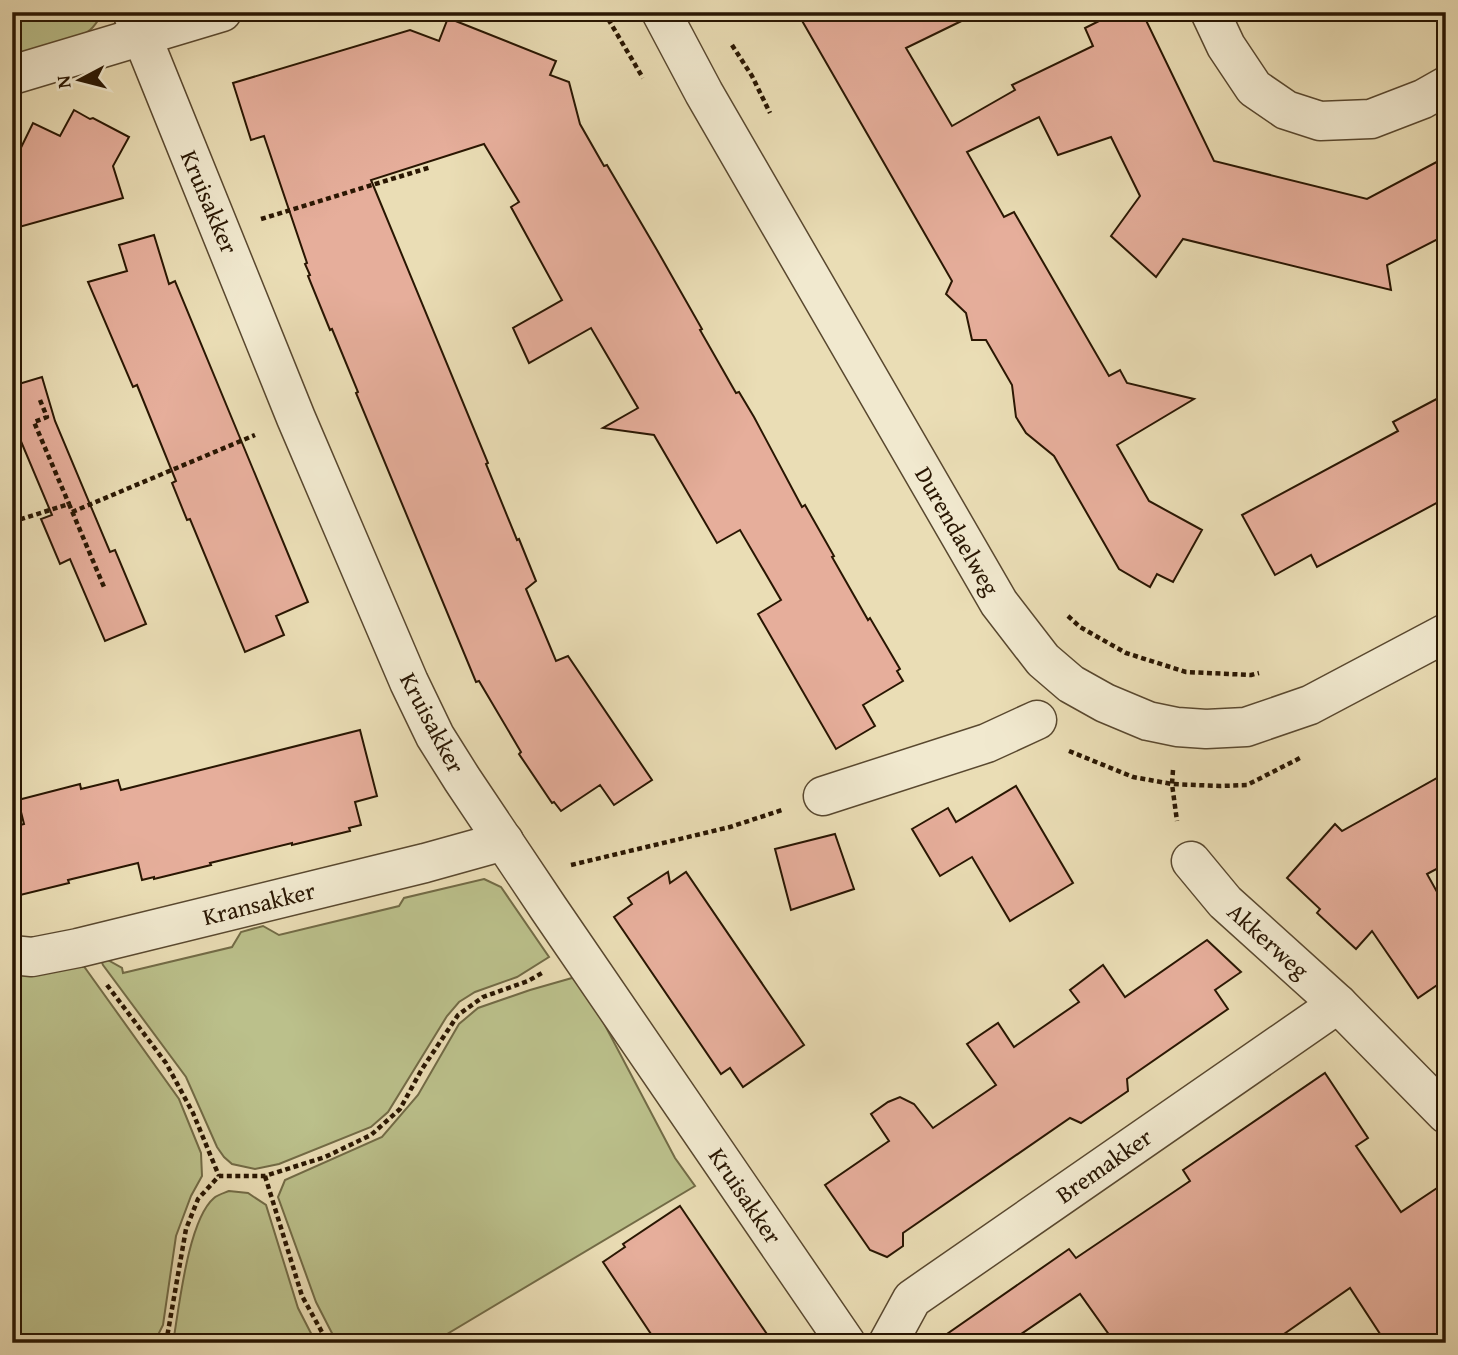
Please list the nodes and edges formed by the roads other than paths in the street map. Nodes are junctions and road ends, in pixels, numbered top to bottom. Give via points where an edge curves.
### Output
1 (222, 12) edge
2 (661, 12) edge
3 (1210, 12) edge
4 (137, 24) edge
5 (12, 75) edge
6 (1446, 86) edge
7 (1446, 633) edge
8 (1037, 720) dead end
9 (823, 796) road end
10 (503, 841) junction
11 (1191, 861) road end
12 (12, 955) edge
13 (1338, 1004) junction
14 (1446, 1114) edge
15 (846, 1343) edge
16 (888, 1343) edge

1 - 4 street
2 - 7 street, Durendaelweg via 999,603 1043,660 1071,684 1148,721 1206,729 1246,727 1310,705
3 - 6 street via 1226,47 1254,88 1286,110 1320,121 1371,120
4 - 5 street
4 - 10 street, Kruisakker via 296,418 409,682 435,736
8 - 9 street via 987,743
10 - 12 street, Kransakker via 78,948 32,957
10 - 15 street, Kruisakker
11 - 13 street, Akkerweg via 1225,902
13 - 14 street, Akkerweg
13 - 16 street, Bremakker via 912,1299

